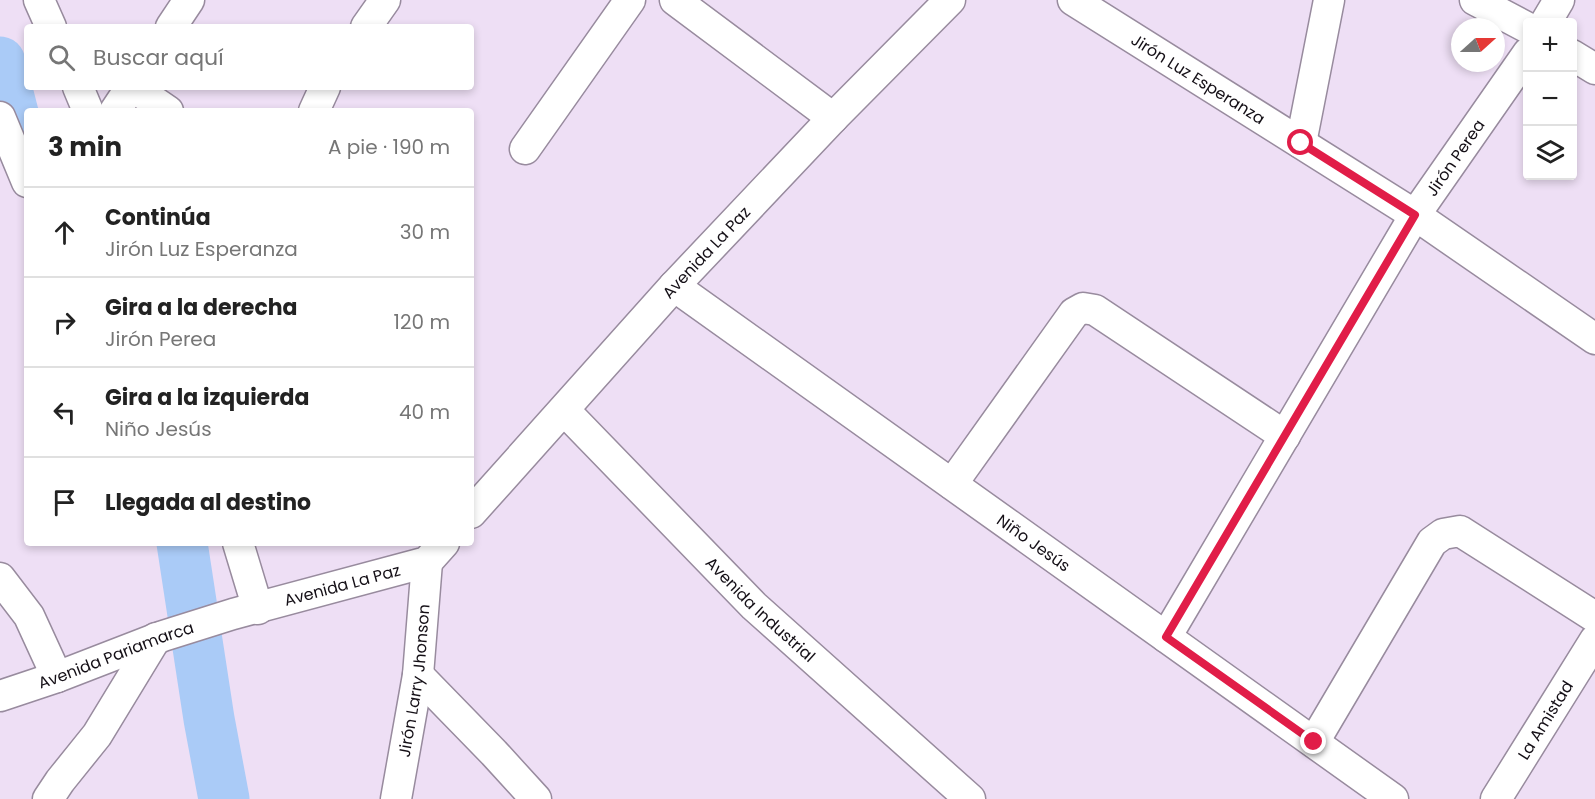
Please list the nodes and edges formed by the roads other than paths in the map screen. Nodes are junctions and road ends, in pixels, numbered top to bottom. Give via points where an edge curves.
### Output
1 (39, 0) edge
2 (189, 0) edge
3 (385, 0) edge
4 (630, 0) edge
5 (675, 0) edge
6 (950, 0) edge
7 (1073, 0) edge
8 (1329, 0) edge
9 (1475, 0) edge
10 (1559, 0) edge
11 (1548, 18) edge
12 (50, 24) edge
13 (173, 24) edge
14 (368, 24) edge
15 (1523, 26) edge
16 (1523, 58) edge
17 (1577, 58) edge
18 (1595, 69) edge
19 (79, 90) edge
20 (324, 90) edge
21 (124, 97) edge
22 (87, 108) edge
23 (159, 108) edge
24 (315, 108) edge
25 (0, 117) edge
26 (833, 118) junction
27 (1301, 143) junction
28 (525, 149) dead end
29 (24, 175) edge
30 (1415, 215) junction
31 (674, 286) junction
32 (1595, 339) edge
33 (564, 410) junction
34 (1285, 436) junction
35 (952, 484) junction
36 (474, 510) edge
37 (238, 546) edge
38 (436, 552) edge
39 (0, 578) edge
40 (246, 611) junction
41 (1595, 617) edge
42 (160, 637) junction
43 (1166, 637) junction
44 (1595, 640) edge
45 (418, 675) junction
46 (57, 677) junction
47 (0, 696) edge
48 (1314, 742) junction
49 (959, 796) edge
50 (48, 799) edge
51 (396, 799) edge
52 (536, 799) edge
53 (1394, 799) edge
54 (1496, 799) edge

1 - 12 street
2 - 13 street
3 - 14 street
4 - 28 street
5 - 26 street
6 - 26 street, Avenida La Paz
7 - 27 street, Jirón Luz Esperanza
8 - 27 street
9 - 15 street
10 - 11 street
16 - 30 street, Jirón Perea
17 - 18 street
19 - 22 street
20 - 24 street
21 - 23 street
25 - 29 street
26 - 31 street, Avenida La Paz
27 - 30 street, Jirón Luz Esperanza
30 - 32 street, Jirón Luz Esperanza
30 - 34 street, Jirón Perea
31 - 33 street, Avenida La Paz
31 - 35 street, Niño Jesús
33 - 36 street, Avenida La Paz
33 - 49 street, Avenida Industrial via 754,606
34 - 35 street via 1095,310 1083,308 1074,313
34 - 43 street, Jirón Perea
35 - 43 street, Niño Jesús
37 - 40 street
38 - 40 street, Avenida La Paz
38 - 45 street, Jirón Larry Jhonson
39 - 46 street via 30,616
40 - 42 street, Avenida Pariamarca
41 - 48 street via 1460,531 1443,534 1432,542
42 - 46 street, Avenida Pariamarca
42 - 50 street via 98,735
43 - 48 street, Niño Jesús
44 - 54 street, La Amistad
45 - 51 street, Jirón Larry Jhonson
45 - 52 street
46 - 47 street, Avenida Pariamarca
48 - 53 street, Niño Jesús

